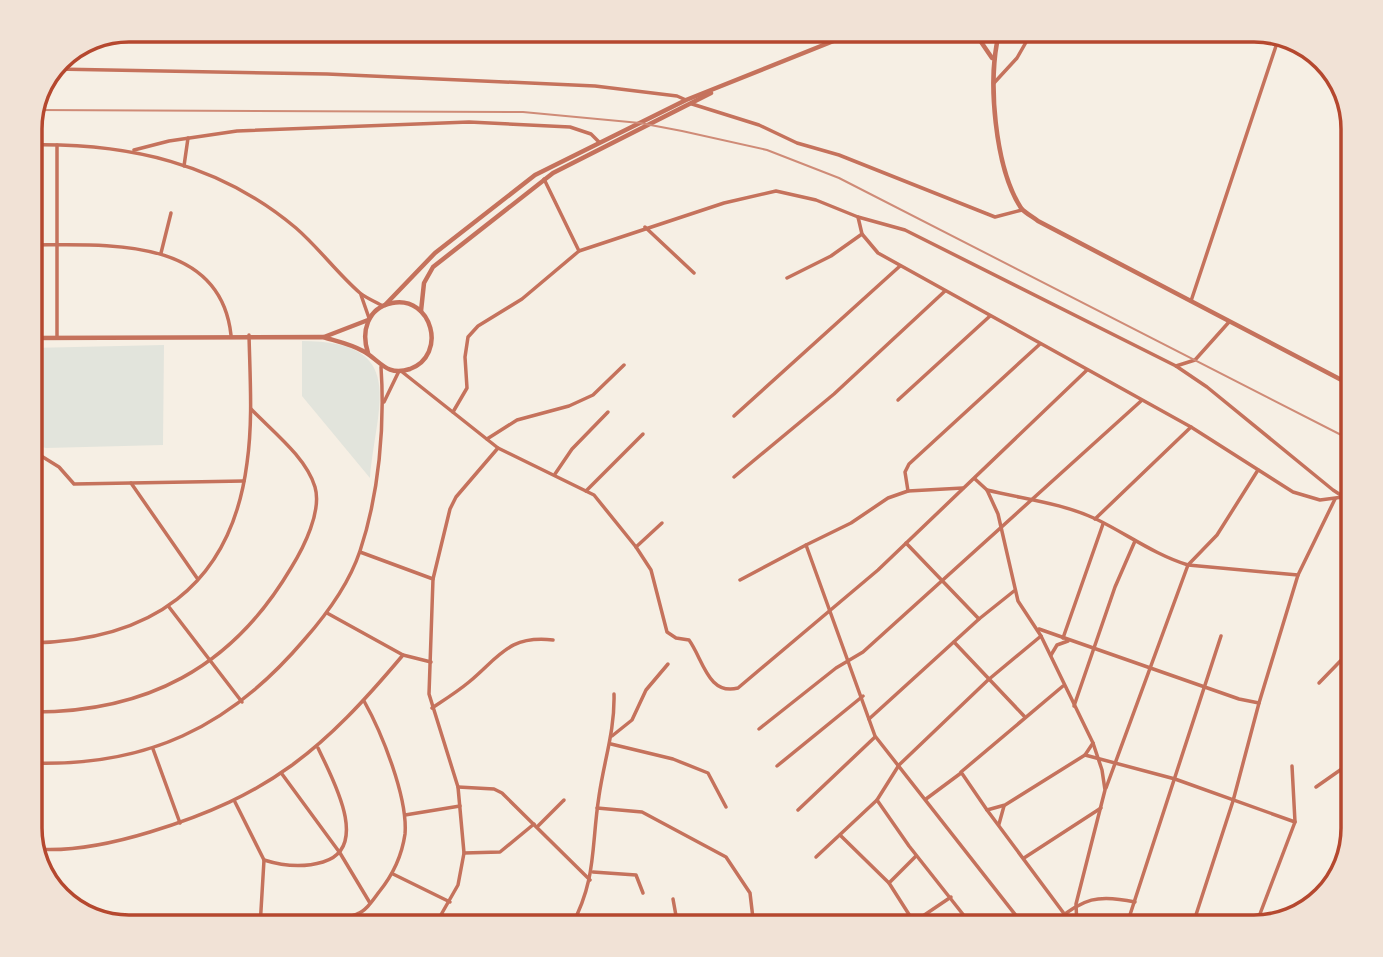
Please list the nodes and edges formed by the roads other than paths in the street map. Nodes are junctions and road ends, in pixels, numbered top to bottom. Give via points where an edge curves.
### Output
1 (831, 42) edge
2 (980, 42) edge
3 (997, 42) edge
4 (1026, 42) edge
5 (1276, 45) edge
6 (993, 59) junction
7 (67, 69) edge
8 (994, 83) junction
9 (723, 86) junction
10 (687, 100) junction
11 (692, 104) junction
12 (188, 138) junction
13 (599, 142) junction
14 (42, 145) edge
15 (57, 145) junction
16 (134, 150) junction
17 (184, 166) junction
18 (544, 179) junction
19 (1022, 209) junction
20 (171, 213) dead end
21 (858, 217) junction
22 (645, 227) junction
23 (862, 234) junction
24 (42, 245) edge
25 (58, 245) junction
26 (579, 251) junction
27 (161, 253) junction
28 (900, 266) junction
29 (694, 273) dead end
30 (787, 278) dead end
31 (945, 291) junction
32 (361, 295) junction
33 (1190, 302) junction
34 (384, 305) junction
35 (421, 311) junction
36 (990, 316) junction
37 (369, 319) junction
38 (1229, 322) junction
39 (231, 335) junction
40 (248, 335) junction
41 (323, 337) junction
42 (42, 338) edge
43 (57, 338) junction
44 (1040, 344) junction
45 (368, 353) junction
46 (624, 365) dead end
47 (1176, 366) junction
48 (381, 367) junction
49 (1087, 370) junction
50 (400, 371) junction
51 (1341, 380) edge
52 (898, 400) dead end
53 (1141, 401) junction
54 (383, 404) junction
55 (251, 409) junction
56 (453, 412) junction
57 (608, 412) dead end
58 (734, 416) dead end
59 (1191, 427) junction
60 (643, 434) dead end
61 (487, 439) junction
62 (498, 448) junction
63 (42, 456) edge
64 (1258, 469) junction
65 (555, 474) junction
66 (733, 477) dead end
67 (975, 479) junction
68 (244, 481) junction
69 (131, 483) junction
70 (965, 488) junction
71 (987, 490) junction
72 (586, 491) junction
73 (908, 491) junction
74 (1341, 495) edge
75 (1341, 498) edge
76 (1335, 499) junction
77 (1034, 500) junction
78 (1095, 519) junction
79 (662, 523) dead end
80 (1103, 523) junction
81 (1001, 529) junction
82 (1135, 541) junction
83 (906, 543) junction
84 (806, 545) junction
85 (636, 547) junction
86 (360, 551) junction
87 (1188, 565) junction
88 (1298, 575) junction
89 (197, 578) junction
90 (433, 579) junction
91 (740, 580) dead end
92 (944, 580) junction
93 (1014, 591) junction
94 (169, 607) junction
95 (829, 610) junction
96 (327, 613) junction
97 (979, 618) junction
98 (1037, 628) junction
99 (1041, 636) junction
100 (1221, 636) dead end
101 (1063, 638) junction
102 (554, 640) dead end
103 (1069, 640) junction
104 (954, 642) junction
105 (42, 643) edge
106 (1095, 649) junction
107 (402, 655) junction
108 (850, 659) junction
109 (1052, 660) junction
110 (1341, 660) edge
111 (212, 662) junction
112 (430, 662) junction
113 (668, 664) dead end
114 (1152, 667) junction
115 (988, 680) junction
116 (1319, 683) dead end
117 (1205, 685) junction
118 (1063, 686) junction
119 (614, 694) dead end
120 (863, 696) junction
121 (364, 701) junction
122 (242, 702) junction
123 (1259, 703) junction
124 (1074, 706) junction
125 (432, 709) junction
126 (42, 712) edge
127 (1024, 716) junction
128 (869, 719) junction
129 (759, 729) dead end
130 (612, 736) junction
131 (875, 736) junction
132 (1093, 743) junction
133 (611, 744) junction
134 (318, 748) junction
135 (153, 749) junction
136 (1085, 755) junction
137 (1098, 756) junction
138 (42, 763) edge
139 (899, 765) junction
140 (1117, 765) junction
141 (777, 766) dead end
142 (1292, 766) dead end
143 (1341, 769) edge
144 (961, 772) junction
145 (282, 774) junction
146 (1175, 779) junction
147 (458, 787) junction
148 (1316, 787) dead end
149 (1105, 790) junction
150 (926, 799) junction
151 (564, 800) dead end
152 (877, 800) junction
153 (1233, 801) junction
154 (235, 802) junction
155 (1005, 805) junction
156 (460, 806) junction
157 (726, 807) dead end
158 (597, 808) junction
159 (1101, 808) junction
160 (798, 810) dead end
161 (987, 810) junction
162 (405, 815) junction
163 (1295, 822) junction
164 (180, 823) junction
165 (999, 824) junction
166 (536, 826) junction
167 (840, 835) junction
168 (45, 848) edge
169 (340, 853) junction
170 (464, 853) junction
171 (916, 856) junction
172 (816, 857) dead end
173 (1024, 858) junction
174 (264, 860) junction
175 (593, 872) junction
176 (393, 874) junction
177 (590, 880) junction
178 (889, 883) junction
179 (643, 893) dead end
180 (951, 897) junction
181 (673, 899) dead end
182 (450, 902) junction
183 (1135, 902) junction
184 (370, 903) junction
185 (1076, 904) junction
186 (1065, 914) joint
187 (1260, 914) edge
188 (261, 915) edge
189 (355, 915) edge
190 (443, 915) edge
191 (576, 915) edge
192 (676, 915) edge
193 (753, 915) edge
194 (910, 915) edge
195 (924, 915) edge
196 (964, 915) edge
197 (1016, 915) edge
198 (1076, 915) edge
199 (1130, 915) edge
200 (1196, 915) edge

1 - 9 street
2 - 6 street
3 - 6 street
4 - 8 street
5 - 33 street
6 - 8 street
7 - 10 street via 595,86
8 - 19 street via 1004,166
9 - 10 street
9 - 11 street
10 - 13 street
11 - 18 street
11 - 19 street via 851,159 995,217
12 - 13 street via 237,131 469,122 570,127
12 - 16 street
12 - 17 street
13 - 34 street via 514,189 423,264
14 - 15 street
15 - 16 street
15 - 25 street
16 - 17 street
17 - 32 street via 246,192 290,223
18 - 26 street
18 - 35 street via 433,267 424,283
19 - 33 street
20 - 27 street
21 - 22 street via 816,200 776,191
21 - 23 street
21 - 47 street via 905,230
22 - 26 street
22 - 29 street
23 - 28 street via 878,253
23 - 30 street
24 - 25 street
25 - 27 street via 136,247
25 - 43 street
26 - 56 street via 468,337 467,388
27 - 39 street via 208,281 229,314
28 - 31 street
28 - 58 street
31 - 36 street
31 - 66 street via 834,394
32 - 34 street
32 - 37 street
33 - 38 street
34 - 35 street via 400,302
34 - 37 street
35 - 50 street via 428,320 432,342 421,362
36 - 44 street
36 - 52 street
37 - 41 street
37 - 45 street via 364,331
38 - 47 street via 1195,360
38 - 51 street
39 - 40 street
39 - 43 street
40 - 41 street
40 - 55 street
41 - 45 street
42 - 43 street
44 - 49 street
44 - 73 street via 909,464 905,472
45 - 48 street
46 - 61 street via 593,395 517,419
47 - 74 street
48 - 50 street
48 - 54 street
49 - 53 street
49 - 67 street
50 - 54 street
50 - 56 street
53 - 59 street
53 - 77 street
54 - 86 street
55 - 68 street
55 - 111 street via 304,466 317,501 300,553 279,589 260,615
56 - 61 street
57 - 65 street
59 - 64 street
59 - 78 street
60 - 72 street
61 - 62 street
62 - 65 street
62 - 90 street via 450,509
63 - 69 street via 74,484
64 - 76 street via 1304,496
64 - 87 street via 1217,535
65 - 72 street
67 - 70 street
67 - 71 street
68 - 69 street
68 - 89 street via 228,532
69 - 89 street
70 - 73 street
70 - 83 street
71 - 77 street
71 - 81 street
72 - 85 street
73 - 84 street
75 - 76 street
76 - 88 street
77 - 78 street
77 - 81 street
78 - 80 street
79 - 85 street
80 - 82 street
80 - 101 street
81 - 92 street
81 - 93 street
82 - 87 street
82 - 106 street
83 - 92 street
83 - 95 street
84 - 91 street
84 - 95 street
85 - 95 street via 656,584 667,632 689,640 720,689 738,688
86 - 90 street
86 - 96 street
87 - 88 street
87 - 114 street
88 - 123 street
89 - 94 street
90 - 112 street
92 - 97 street
92 - 108 street
93 - 97 street
93 - 98 street
94 - 105 street via 108,635
94 - 111 street
95 - 108 street
96 - 107 street
96 - 122 street via 284,664
97 - 104 street
98 - 99 street
98 - 101 street
99 - 109 street
99 - 115 street
100 - 117 street
101 - 103 street
102 - 125 street via 522,640 505,648
103 - 106 street
103 - 109 street via 1053,648
104 - 115 street
104 - 128 street
106 - 114 street
106 - 124 street
107 - 112 street
107 - 121 street
108 - 120 street
108 - 129 street
109 - 118 street
110 - 116 street
111 - 122 street
111 - 126 street via 125,702 93,710
112 - 125 street
113 - 130 street via 646,690 632,720
114 - 117 street
114 - 140 street
115 - 127 street
115 - 139 street
117 - 123 street
117 - 146 street
118 - 124 street
118 - 127 street
119 - 130 street
120 - 128 street
120 - 141 street
121 - 134 street
121 - 162 street via 376,722
122 - 135 street via 212,722
123 - 153 street
124 - 132 street
125 - 147 street
127 - 144 street
128 - 131 street
130 - 133 street
131 - 139 street
131 - 160 street
132 - 136 street
132 - 137 street
133 - 157 street via 708,773
133 - 158 street
134 - 145 street
134 - 169 street via 345,816 347,837
135 - 138 street via 95,761
135 - 164 street
136 - 137 street
136 - 155 street
137 - 140 street
137 - 149 street
139 - 150 street
139 - 152 street
140 - 146 street
140 - 149 street
142 - 163 street
143 - 148 street
144 - 150 street
144 - 161 street
145 - 154 street
145 - 169 street
146 - 153 street
146 - 183 street
147 - 156 street
147 - 166 street via 502,793
149 - 159 street
150 - 197 street
151 - 166 street
152 - 167 street
152 - 171 street
153 - 163 street
153 - 200 street
154 - 164 street
154 - 174 street
155 - 161 street
155 - 165 street
156 - 162 street
156 - 170 street
158 - 175 street
158 - 193 street via 642,812 726,857 750,894
159 - 173 street
159 - 185 street
161 - 165 street
162 - 176 street
163 - 187 street
164 - 168 street via 86,846
165 - 173 street
166 - 170 street via 500,852
166 - 177 street
167 - 172 street
167 - 178 street
169 - 174 street via 310,866
169 - 184 street
170 - 182 street
171 - 178 street
171 - 180 street
173 - 186 street
174 - 188 street
175 - 177 street
175 - 179 street via 636,875
176 - 182 street
176 - 184 street
177 - 191 street
178 - 194 street
180 - 195 street
180 - 196 street
181 - 192 street
182 - 190 street
183 - 185 street via 1114,898
183 - 199 street
184 - 189 street
185 - 186 street
185 - 198 street

